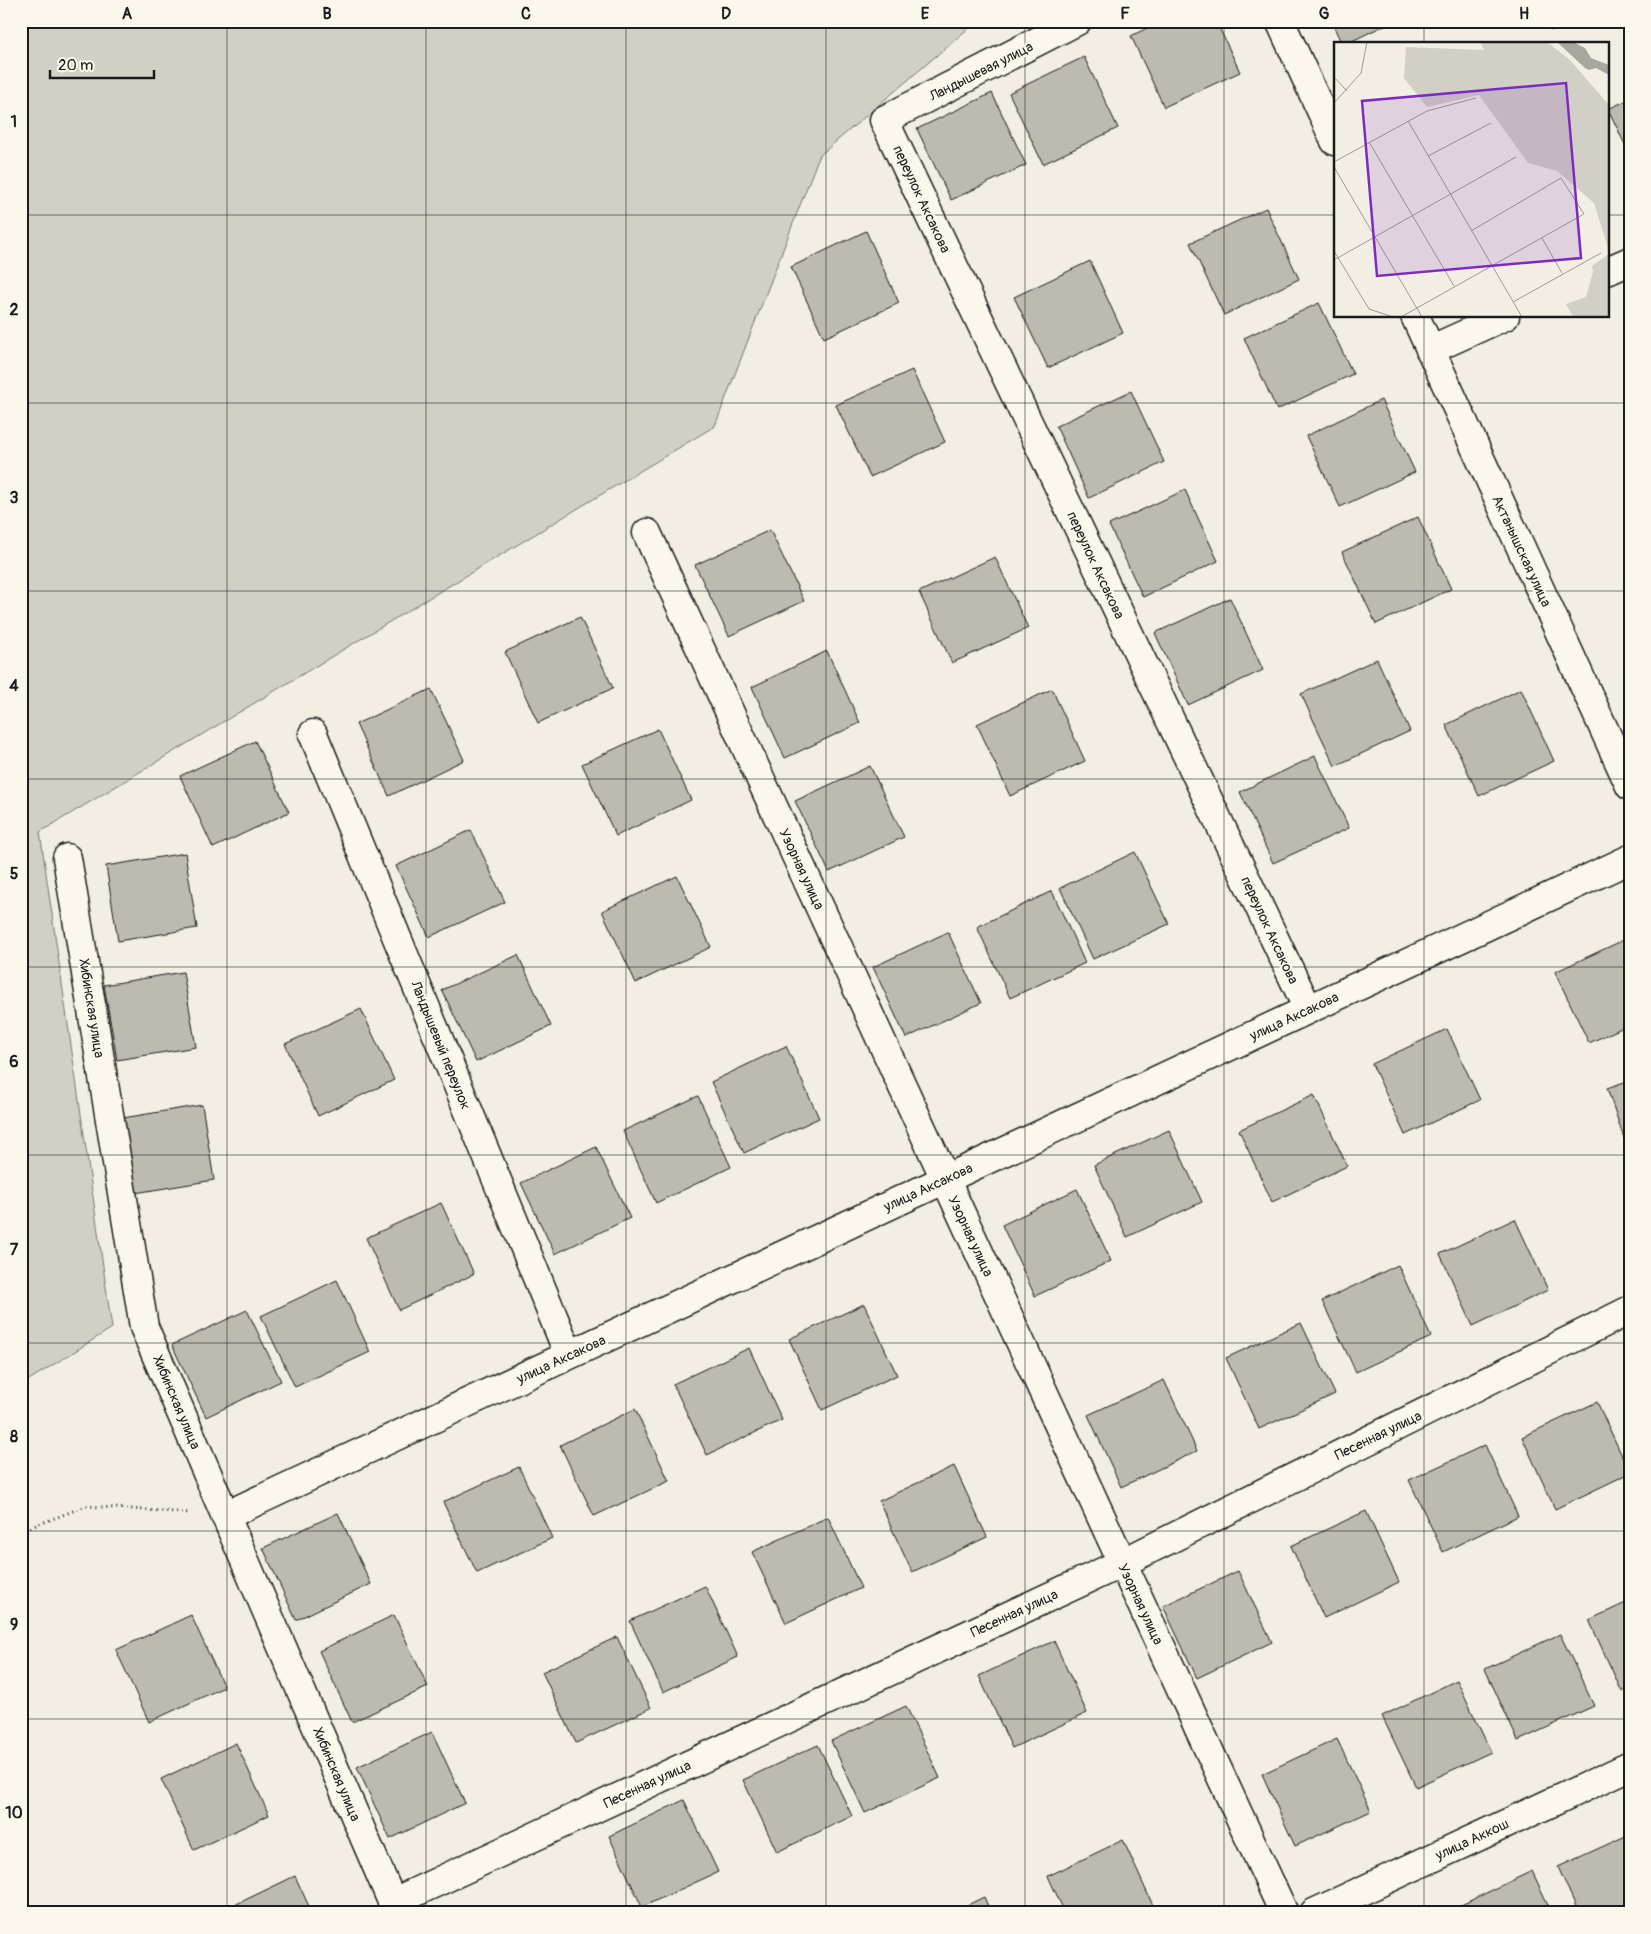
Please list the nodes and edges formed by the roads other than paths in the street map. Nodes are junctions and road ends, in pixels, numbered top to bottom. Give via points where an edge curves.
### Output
1 (1077, 21) edge
2 (1280, 21) edge
3 (884, 120) joint
4 (1334, 139) edge
5 (1630, 260) edge
6 (1608, 271) edge
7 (1416, 318) edge
8 (1501, 318) edge
9 (1430, 350) junction
10 (647, 533) dead end
11 (314, 734) dead end
12 (1630, 786) edge
13 (67, 858) dead end
14 (1630, 859) edge
15 (1308, 1009) junction
16 (945, 1179) junction
17 (1630, 1310) edge
18 (569, 1355) junction
19 (225, 1516) junction
20 (1122, 1563) junction
21 (1630, 1766) edge
22 (395, 1908) edge
23 (1284, 1913) edge
24 (1314, 1913) edge

1 - 3 street, Ландышевая улица
2 - 4 street
3 - 15 street, переулок Аксакова
5 - 6 street
7 - 9 street, Актанышская улица
8 - 9 street
9 - 12 street, Актанышская улица
10 - 16 street, Узорная улица
11 - 18 street, Ландышевый переулок
13 - 19 street, Хибинская улица via 144,1327
14 - 15 street, улица Аксакова
15 - 16 street, улица Аксакова
16 - 18 street, улица Аксакова
16 - 20 street, Узорная улица
17 - 20 street, Песенная улица
18 - 19 street, улица Аксакова
19 - 22 street, Хибинская улица
20 - 22 street, Песенная улица
20 - 23 street, Узорная улица
21 - 24 street, улица Аккош

